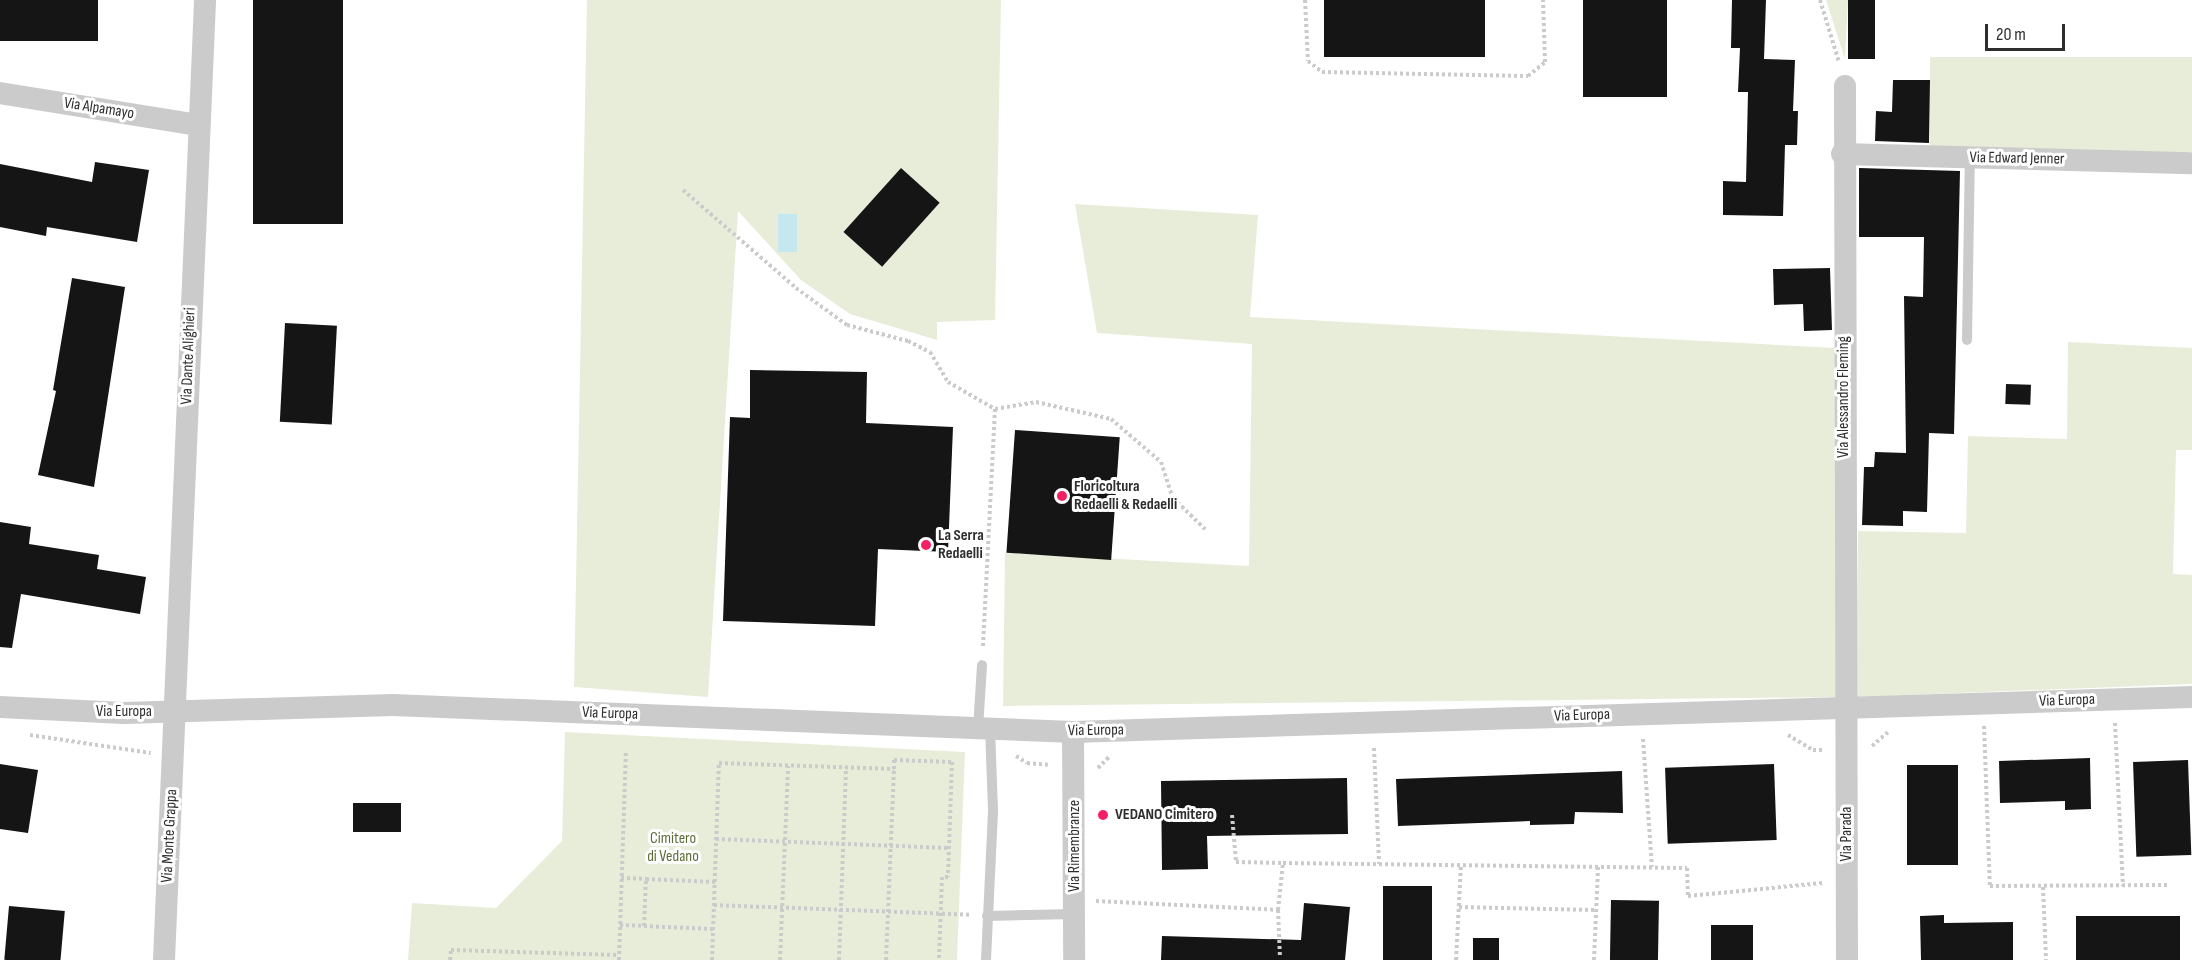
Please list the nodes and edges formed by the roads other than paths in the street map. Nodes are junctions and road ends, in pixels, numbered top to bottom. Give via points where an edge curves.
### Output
1 (205, 0) edge
2 (1845, 86) road end
3 (0, 93) edge
4 (197, 124) junction
5 (1842, 154) junction
6 (1970, 157) junction
7 (2192, 163) edge
8 (1967, 340) dead end
9 (982, 665) road end
10 (2192, 697) edge
11 (0, 707) edge
12 (1846, 708) junction
13 (175, 712) junction
14 (984, 729) junction
15 (1073, 732) junction
16 (1074, 907) junction
17 (987, 916) junction
18 (164, 960) edge
19 (986, 960) edge
20 (1074, 960) edge
21 (1847, 960) edge

1 - 4 street, Via Dante Alighieri
2 - 5 street, Via Alessandro Fleming
3 - 4 street, Via Alpamayo
4 - 13 street, Via Dante Alighieri
5 - 6 street, Via Edward Jenner
5 - 12 street, Via Alessandro Fleming
6 - 7 street, Via Edward Jenner
6 - 8 lane
9 - 14 lane
10 - 12 street, Via Europa
11 - 13 street, Via Europa via 29,711
12 - 15 street, Via Europa
12 - 21 street, Via Parada
13 - 14 street, Via Europa via 393,705
13 - 18 street, Via Monte Grappa
14 - 15 street, Via Europa
14 - 17 lane via 993,810
15 - 16 street, Via Rimembranze
16 - 17 lane
16 - 20 street, Via Rimembranze
17 - 19 lane

